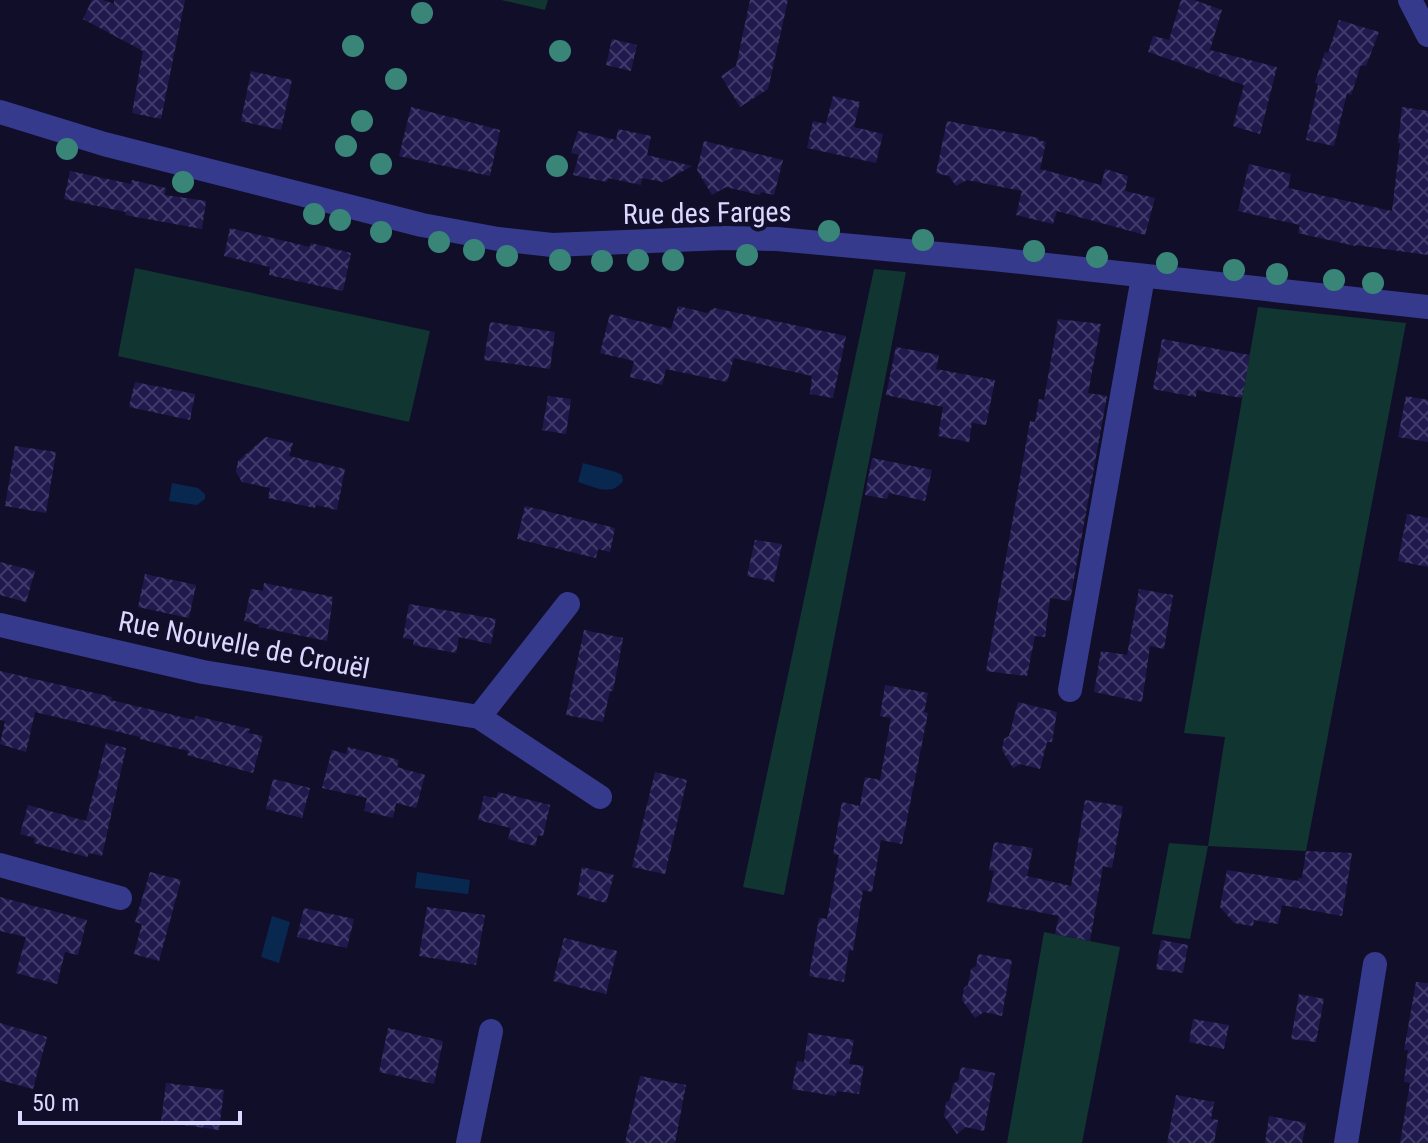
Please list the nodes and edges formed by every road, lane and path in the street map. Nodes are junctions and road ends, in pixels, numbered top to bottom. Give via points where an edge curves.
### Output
1 (1410, 0) edge
2 (1428, 35) edge
3 (0, 112) edge
4 (1143, 277) junction
5 (1428, 307) edge
6 (568, 604) dead end
7 (0, 625) edge
8 (1070, 690) dead end
9 (479, 717) junction
10 (600, 797) dead end
11 (0, 865) edge
12 (120, 898) dead end
13 (1375, 964) dead end
14 (491, 1031) dead end
15 (468, 1143) edge
16 (1346, 1143) edge

1 - 2 street
3 - 4 street, Rue des Farges via 104,144 422,225 498,239 552,245 777,239
4 - 5 street, Rue des Farges
4 - 8 street
6 - 9 street
7 - 9 street, Rue Nouvelle de Crouël via 203,672
9 - 10 street, Rue Nouvelle de Crouël
11 - 12 street
13 - 16 street
14 - 15 street

